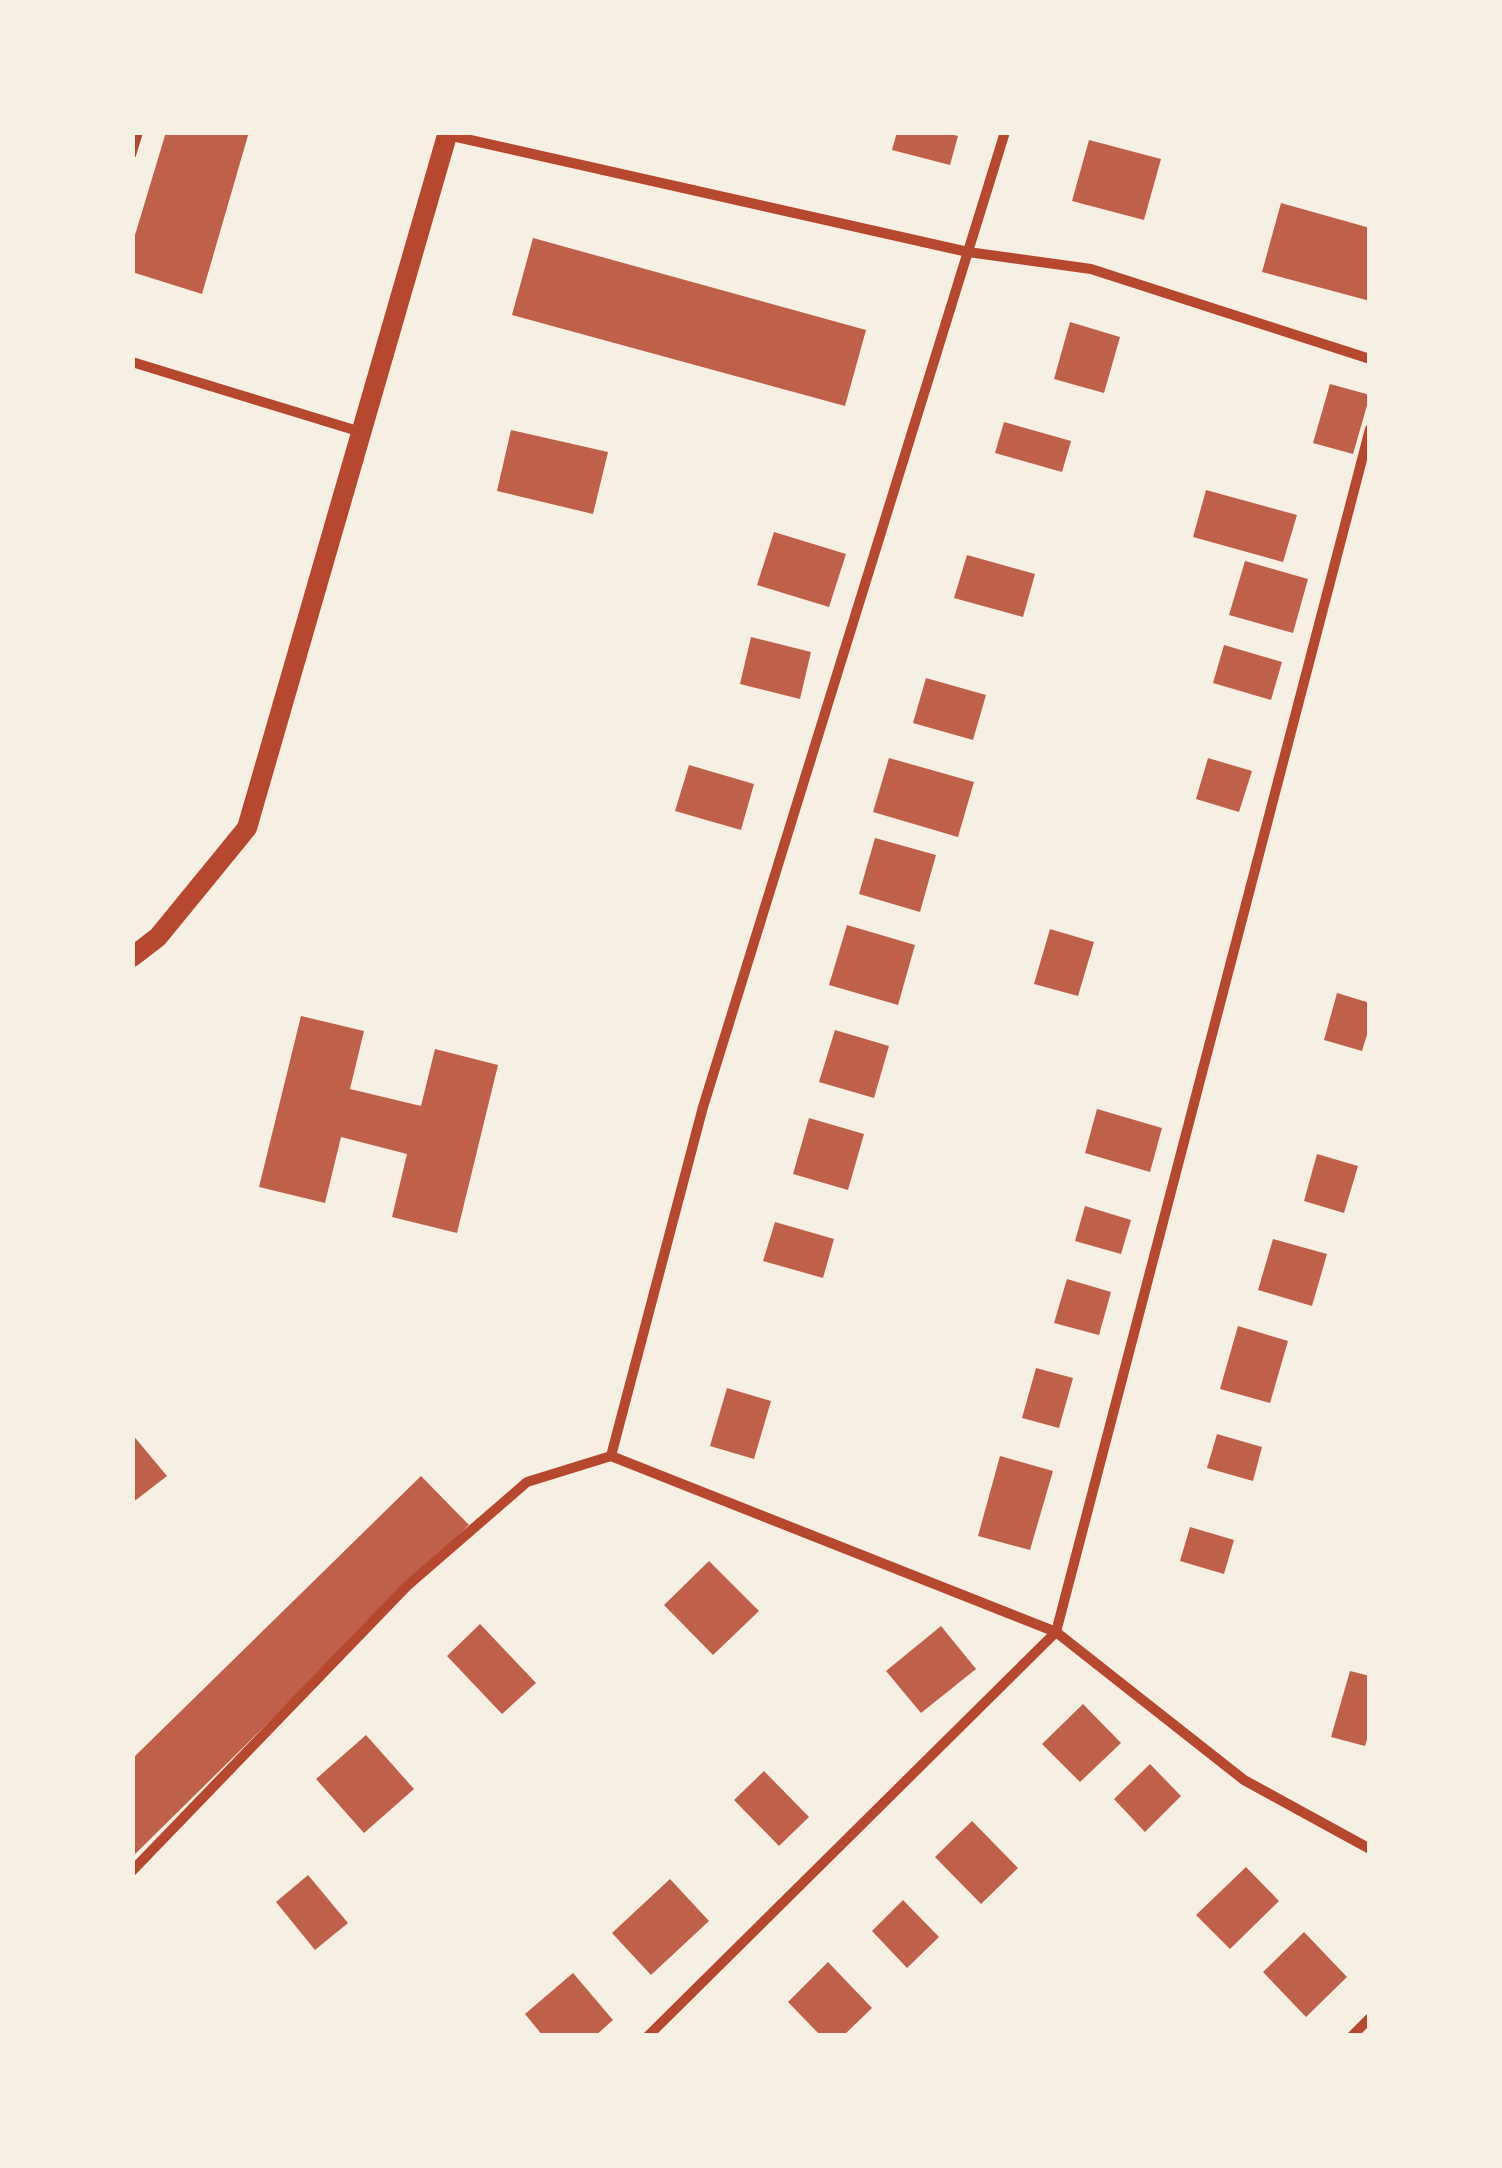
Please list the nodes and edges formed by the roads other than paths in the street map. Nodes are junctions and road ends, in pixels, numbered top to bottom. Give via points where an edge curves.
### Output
1 (139, 132) edge
2 (1005, 132) edge
3 (448, 134) edge
4 (132, 155) edge
5 (968, 252) junction
6 (1370, 359) edge
7 (132, 362) edge
8 (1370, 430) edge
9 (361, 432) junction
10 (132, 957) edge
11 (611, 1456) junction
12 (1056, 1632) junction
13 (1370, 1849) edge
14 (132, 1871) edge
15 (1370, 2018) edge
16 (648, 2036) edge
17 (1352, 2036) edge

1 - 4 lane
2 - 5 street
3 - 5 street
3 - 9 main road
5 - 6 street via 1091,269
5 - 11 street via 703,1106
7 - 9 street
8 - 12 street
9 - 10 main road via 246,828 158,937
11 - 12 street
11 - 14 street via 527,1482 422,1572
12 - 13 street via 1244,1780
12 - 16 street
15 - 17 street

